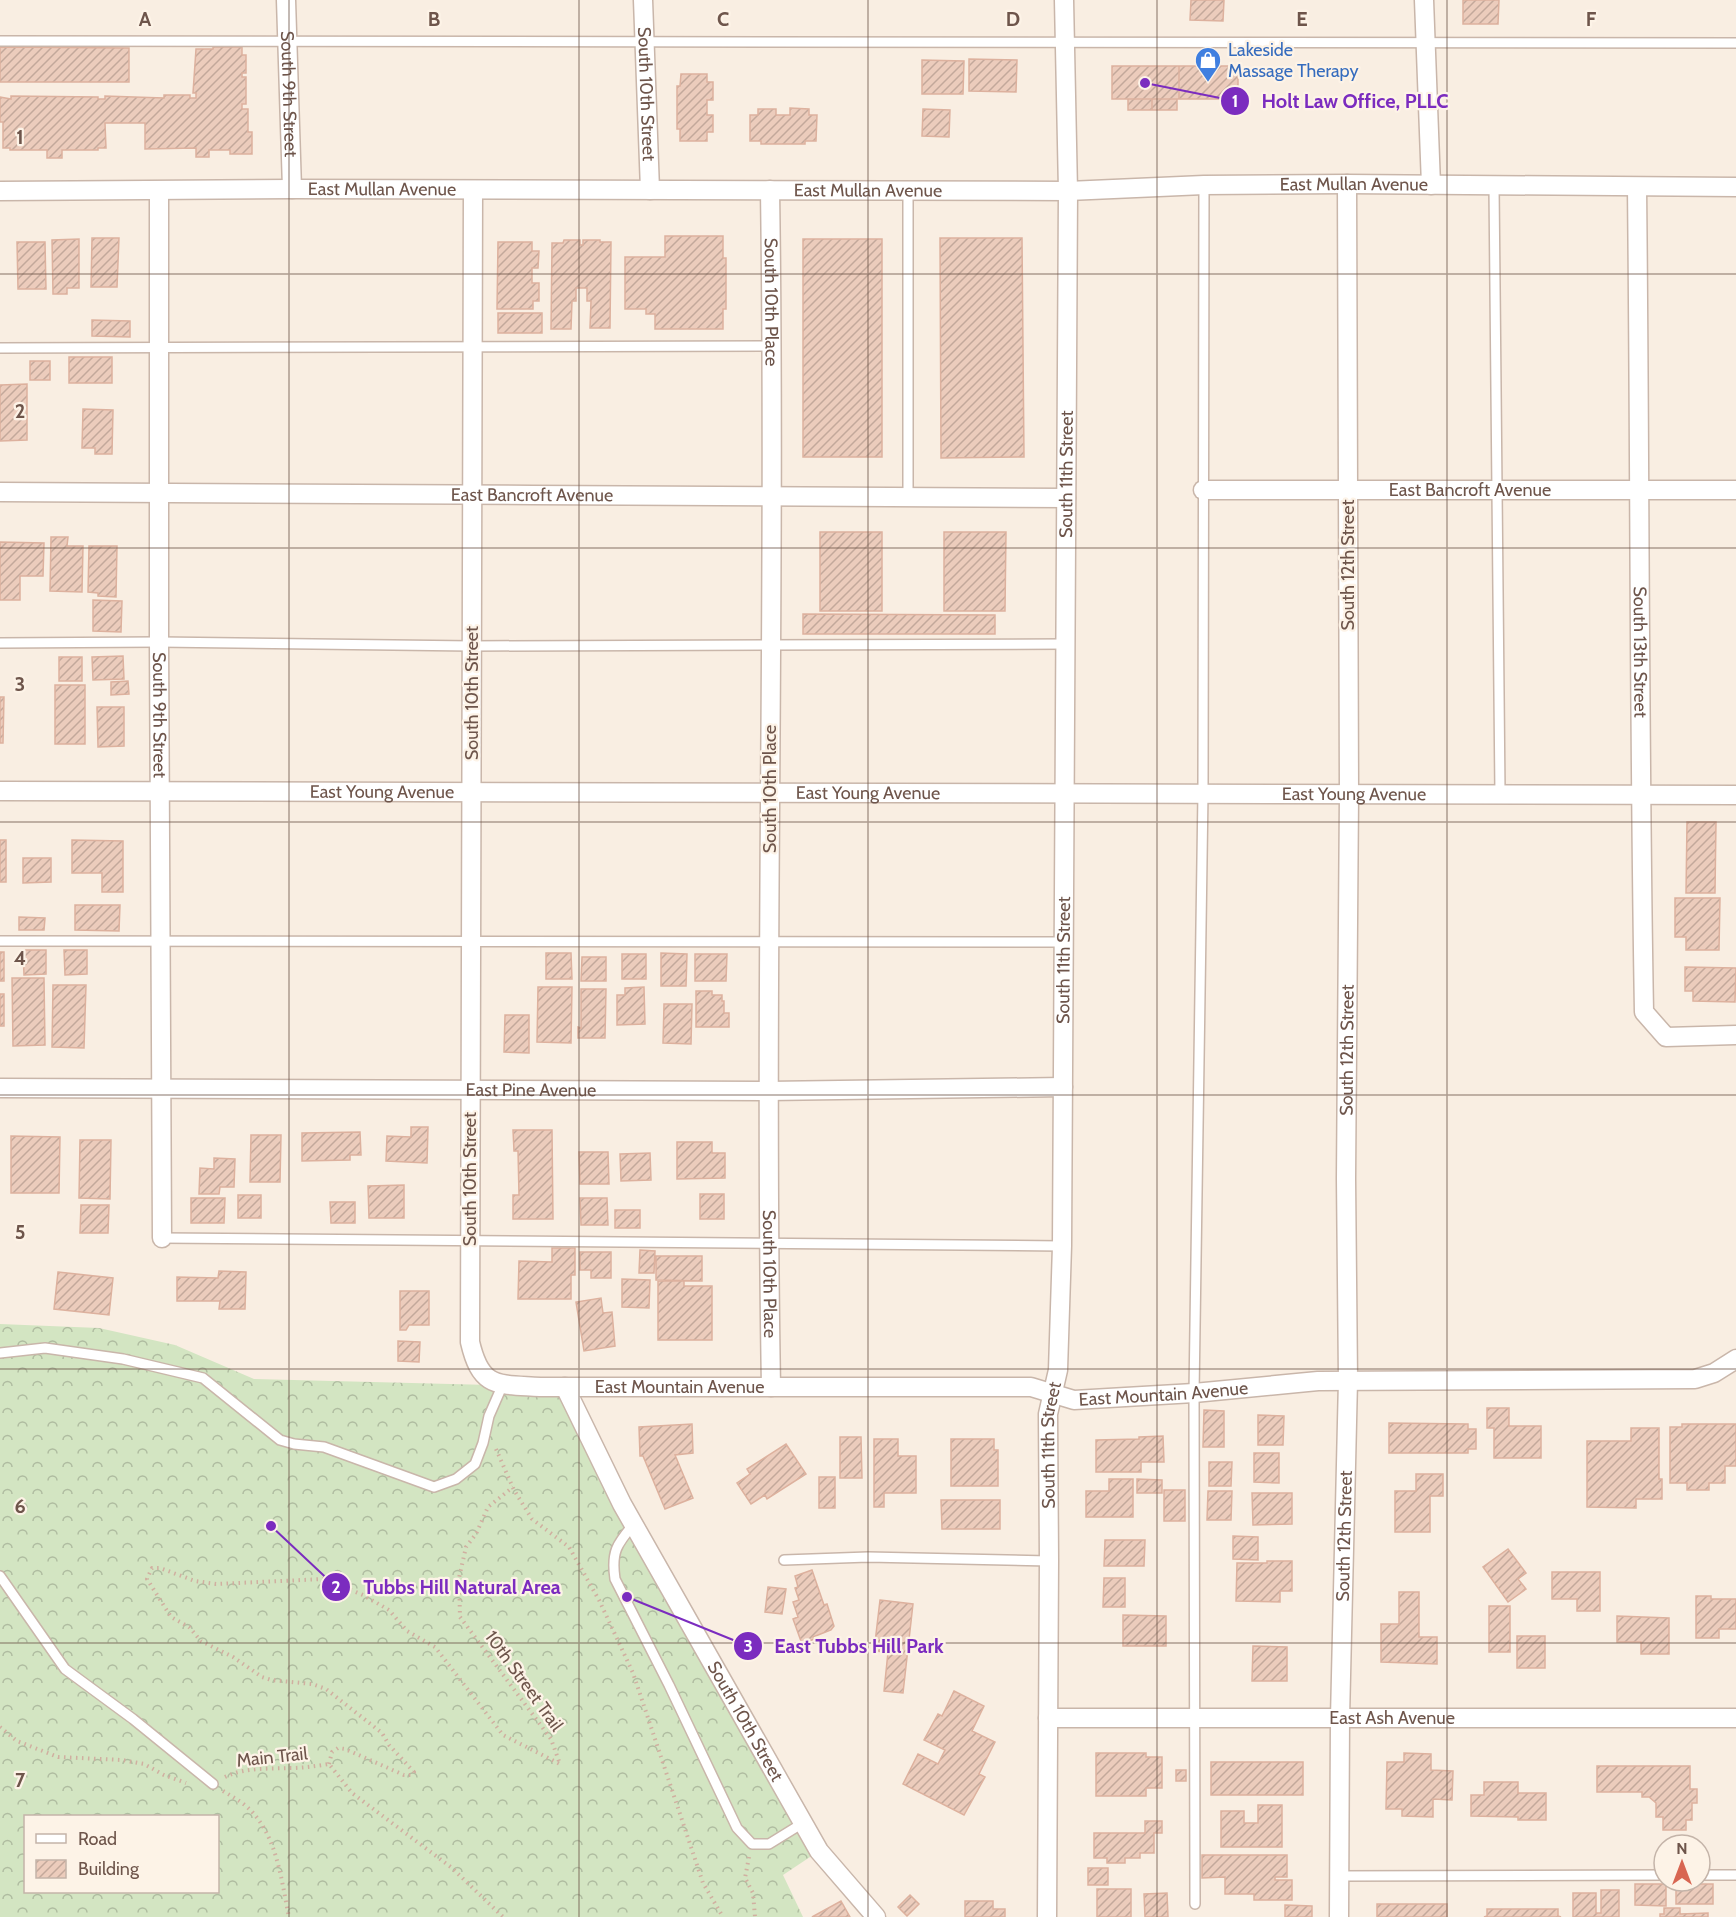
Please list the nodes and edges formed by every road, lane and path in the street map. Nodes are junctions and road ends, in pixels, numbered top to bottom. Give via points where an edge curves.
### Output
1 (286, 0) edge
2 (643, 0) edge
3 (1064, 0) edge
4 (1424, 0) edge
5 (287, 40) junction
6 (0, 41) edge
7 (643, 42) junction
8 (1065, 42) junction
9 (1425, 43) junction
10 (1736, 43) edge
11 (1347, 184) junction
12 (1204, 185) junction
13 (1431, 185) junction
14 (1494, 186) junction
15 (1637, 187) junction
16 (1736, 187) edge
17 (292, 189) junction
18 (473, 190) junction
19 (650, 190) junction
20 (770, 190) junction
21 (0, 191) edge
22 (159, 191) junction
23 (908, 191) junction
24 (1068, 191) junction
25 (472, 346) junction
26 (772, 346) junction
27 (159, 347) junction
28 (0, 348) edge
29 (1203, 490) junction
30 (1348, 490) junction
31 (1498, 490) junction
32 (1641, 490) junction
33 (1736, 490) edge
34 (0, 492) edge
35 (160, 494) junction
36 (770, 494) junction
37 (472, 495) junction
38 (908, 496) junction
39 (1066, 498) junction
40 (159, 642) junction
41 (0, 643) edge
42 (1066, 644) junction
43 (770, 645) junction
44 (472, 646) junction
45 (0, 791) edge
46 (472, 792) junction
47 (770, 792) junction
48 (160, 793) junction
49 (1065, 793) junction
50 (1203, 794) junction
51 (1349, 794) junction
52 (1500, 794) junction
53 (1640, 795) junction
54 (1736, 795) edge
55 (162, 940) junction
56 (471, 940) junction
57 (0, 941) edge
58 (769, 941) junction
59 (1063, 942) junction
60 (1736, 1035) edge
61 (1063, 1087) junction
62 (0, 1088) edge
63 (163, 1089) junction
64 (470, 1090) junction
65 (768, 1090) junction
66 (162, 1238) joint
67 (470, 1240) junction
68 (768, 1244) junction
69 (1062, 1246) junction
70 (0, 1353) edge
71 (1736, 1359) edge
72 (482, 1373) joint
73 (1348, 1380) junction
74 (502, 1384) junction
75 (565, 1387) junction
76 (771, 1387) junction
77 (1053, 1393) junction
78 (1194, 1393) junction
79 (486, 1428) junction
80 (513, 1487) junction
81 (633, 1525) junction
82 (784, 1560) dead end
83 (1050, 1561) junction
84 (0, 1576) edge
85 (1195, 1717) junction
86 (1047, 1718) junction
87 (1340, 1718) junction
88 (1736, 1718) edge
89 (0, 1727) edge
90 (329, 1764) junction
91 (213, 1784) junction
92 (803, 1823) junction
93 (752, 1844) junction
94 (1652, 1875) edge
95 (1712, 1875) edge
96 (1736, 1875) edge
97 (1340, 1876) junction
98 (1195, 1904) dead end
99 (289, 1917) edge
100 (503, 1917) edge
101 (723, 1917) edge
102 (755, 1917) edge
103 (876, 1917) edge
104 (1047, 1917) edge
105 (1339, 1917) edge

1 - 5 street, South 9th Street
2 - 7 street, South 10th Street
3 - 8 street, South 11th Street
4 - 9 street
5 - 6 lane
5 - 7 lane
5 - 17 street, South 9th Street
7 - 8 lane
7 - 19 street, South 10th Street
8 - 9 lane
8 - 24 street, South 11th Street
9 - 10 lane
9 - 13 street
11 - 12 street, East Mullan Avenue
11 - 13 street, East Mullan Avenue
11 - 30 street, South 12th Street
12 - 24 street, East Mullan Avenue
12 - 29 lane
13 - 14 street, East Mullan Avenue
14 - 15 street, East Mullan Avenue
14 - 31 lane
15 - 16 street, East Mullan Avenue
15 - 32 street, South 13th Street
17 - 18 street, East Mullan Avenue
17 - 22 street, East Mullan Avenue
18 - 19 street, East Mullan Avenue
18 - 25 street, South 10th Street
19 - 20 street, East Mullan Avenue
20 - 23 street, East Mullan Avenue
20 - 26 street, South 10th Place
21 - 22 street, East Mullan Avenue
22 - 27 street, South 9th Street
23 - 24 street, East Mullan Avenue
23 - 38 lane
24 - 39 street, South 11th Street
25 - 26 lane
25 - 27 lane
25 - 37 street, South 10th Street
26 - 36 street, South 10th Place
27 - 28 lane
27 - 35 street, South 9th Street
29 - 30 street, East Bancroft Avenue
29 - 50 lane
30 - 31 street, East Bancroft Avenue
30 - 51 street, South 12th Street
31 - 32 street, East Bancroft Avenue
31 - 52 lane
32 - 33 street, East Bancroft Avenue
32 - 53 street, South 13th Street
34 - 35 street, East Bancroft Avenue
35 - 37 street, East Bancroft Avenue
35 - 40 street, South 9th Street
36 - 37 street, East Bancroft Avenue
36 - 38 street, East Bancroft Avenue
36 - 43 street, South 10th Place
37 - 44 street, South 10th Street
38 - 39 street, East Bancroft Avenue
39 - 42 street, South 11th Street
40 - 41 lane
40 - 44 lane
40 - 48 street, South 9th Street
42 - 43 lane
42 - 49 street, South 11th Street
43 - 44 lane
43 - 47 street, South 10th Place
44 - 46 street, South 10th Street
45 - 48 street, East Young Avenue
46 - 47 street, East Young Avenue
46 - 48 street, East Young Avenue
46 - 56 street, South 10th Street
47 - 49 street, East Young Avenue
47 - 58 street, South 10th Place
48 - 55 street, South 9th Street
49 - 50 street, East Young Avenue
49 - 59 street, South 11th Street
50 - 51 street, East Young Avenue
50 - 78 lane
51 - 52 street, East Young Avenue
51 - 73 street, South 12th Street
52 - 53 street, East Young Avenue
53 - 54 street, East Young Avenue
53 - 60 street, South 13th Street via 1644,1012 1666,1037
55 - 56 lane
55 - 57 lane
55 - 63 street, South 9th Street
56 - 58 lane
56 - 64 street, South 10th Street
58 - 59 lane
58 - 65 street, South 10th Place
59 - 61 street, South 11th Street
61 - 65 street, East Pine Avenue
61 - 69 street, South 11th Street
62 - 63 street, East Pine Avenue
63 - 64 street, East Pine Avenue
63 - 66 street, South 9th Street
64 - 65 street, East Pine Avenue
64 - 67 street, South 10th Street
65 - 68 street, South 10th Place
66 - 67 lane
67 - 68 lane
67 - 72 street, South 10th Street via 470,1342
68 - 69 lane
68 - 76 street, South 10th Place
69 - 77 street, South 11th Street via 1058,1370
70 - 79 lane via 45,1348 123,1359 203,1378 280,1440 324,1447 434,1487 456,1479 475,1464
71 - 73 street, East Mountain Avenue via 1695,1379
72 - 74 street, East Mountain Avenue
73 - 78 street, East Mountain Avenue
73 - 87 street, South 12th Street
74 - 75 street, East Mountain Avenue
74 - 79 lane
75 - 76 street, East Mountain Avenue
75 - 81 street, South 10th Street
76 - 77 street, East Mountain Avenue via 1031,1387
77 - 78 street, East Mountain Avenue via 1074,1400
77 - 83 street, South 11th Street via 1048,1414
78 - 85 lane
79 - 80 path
80 - 90 path, 10th Street Trail via 488,1507 466,1547 459,1578 460,1617 551,1738 560,1764 503,1735 435,1647 407,1631 389,1610 363,1595 324,1579 216,1584 152,1568 147,1579 171,1617 189,1627 201,1641 271,1680 326,1689 382,1733 414,1772 404,1775 338,1748 332,1752
80 - 101 path via 532,1519 570,1547 599,1600 633,1673 703,1882
81 - 92 street, South 10th Street
81 - 93 lane via 617,1544 612,1562 615,1579 737,1828
82 - 83 lane via 868,1557
83 - 86 street, South 11th Street
84 - 91 lane via 64,1669
85 - 86 street, East Ash Avenue
85 - 87 street, East Ash Avenue
85 - 98 lane
86 - 104 street, South 11th Street
87 - 88 street, East Ash Avenue
87 - 97 street, South 12th Street
89 - 91 path, Main Trail via 17,1741 58,1757 122,1760 144,1764 189,1784
90 - 91 path, Main Trail via 261,1768 232,1774
90 - 100 path, Main Trail via 352,1793 452,1868
91 - 99 path via 246,1806 270,1837
92 - 93 lane via 769,1844
92 - 103 street, South 10th Street via 819,1851
93 - 102 path via 746,1878 753,1893
94 - 97 lane
95 - 96 lane
97 - 105 street, South 12th Street

